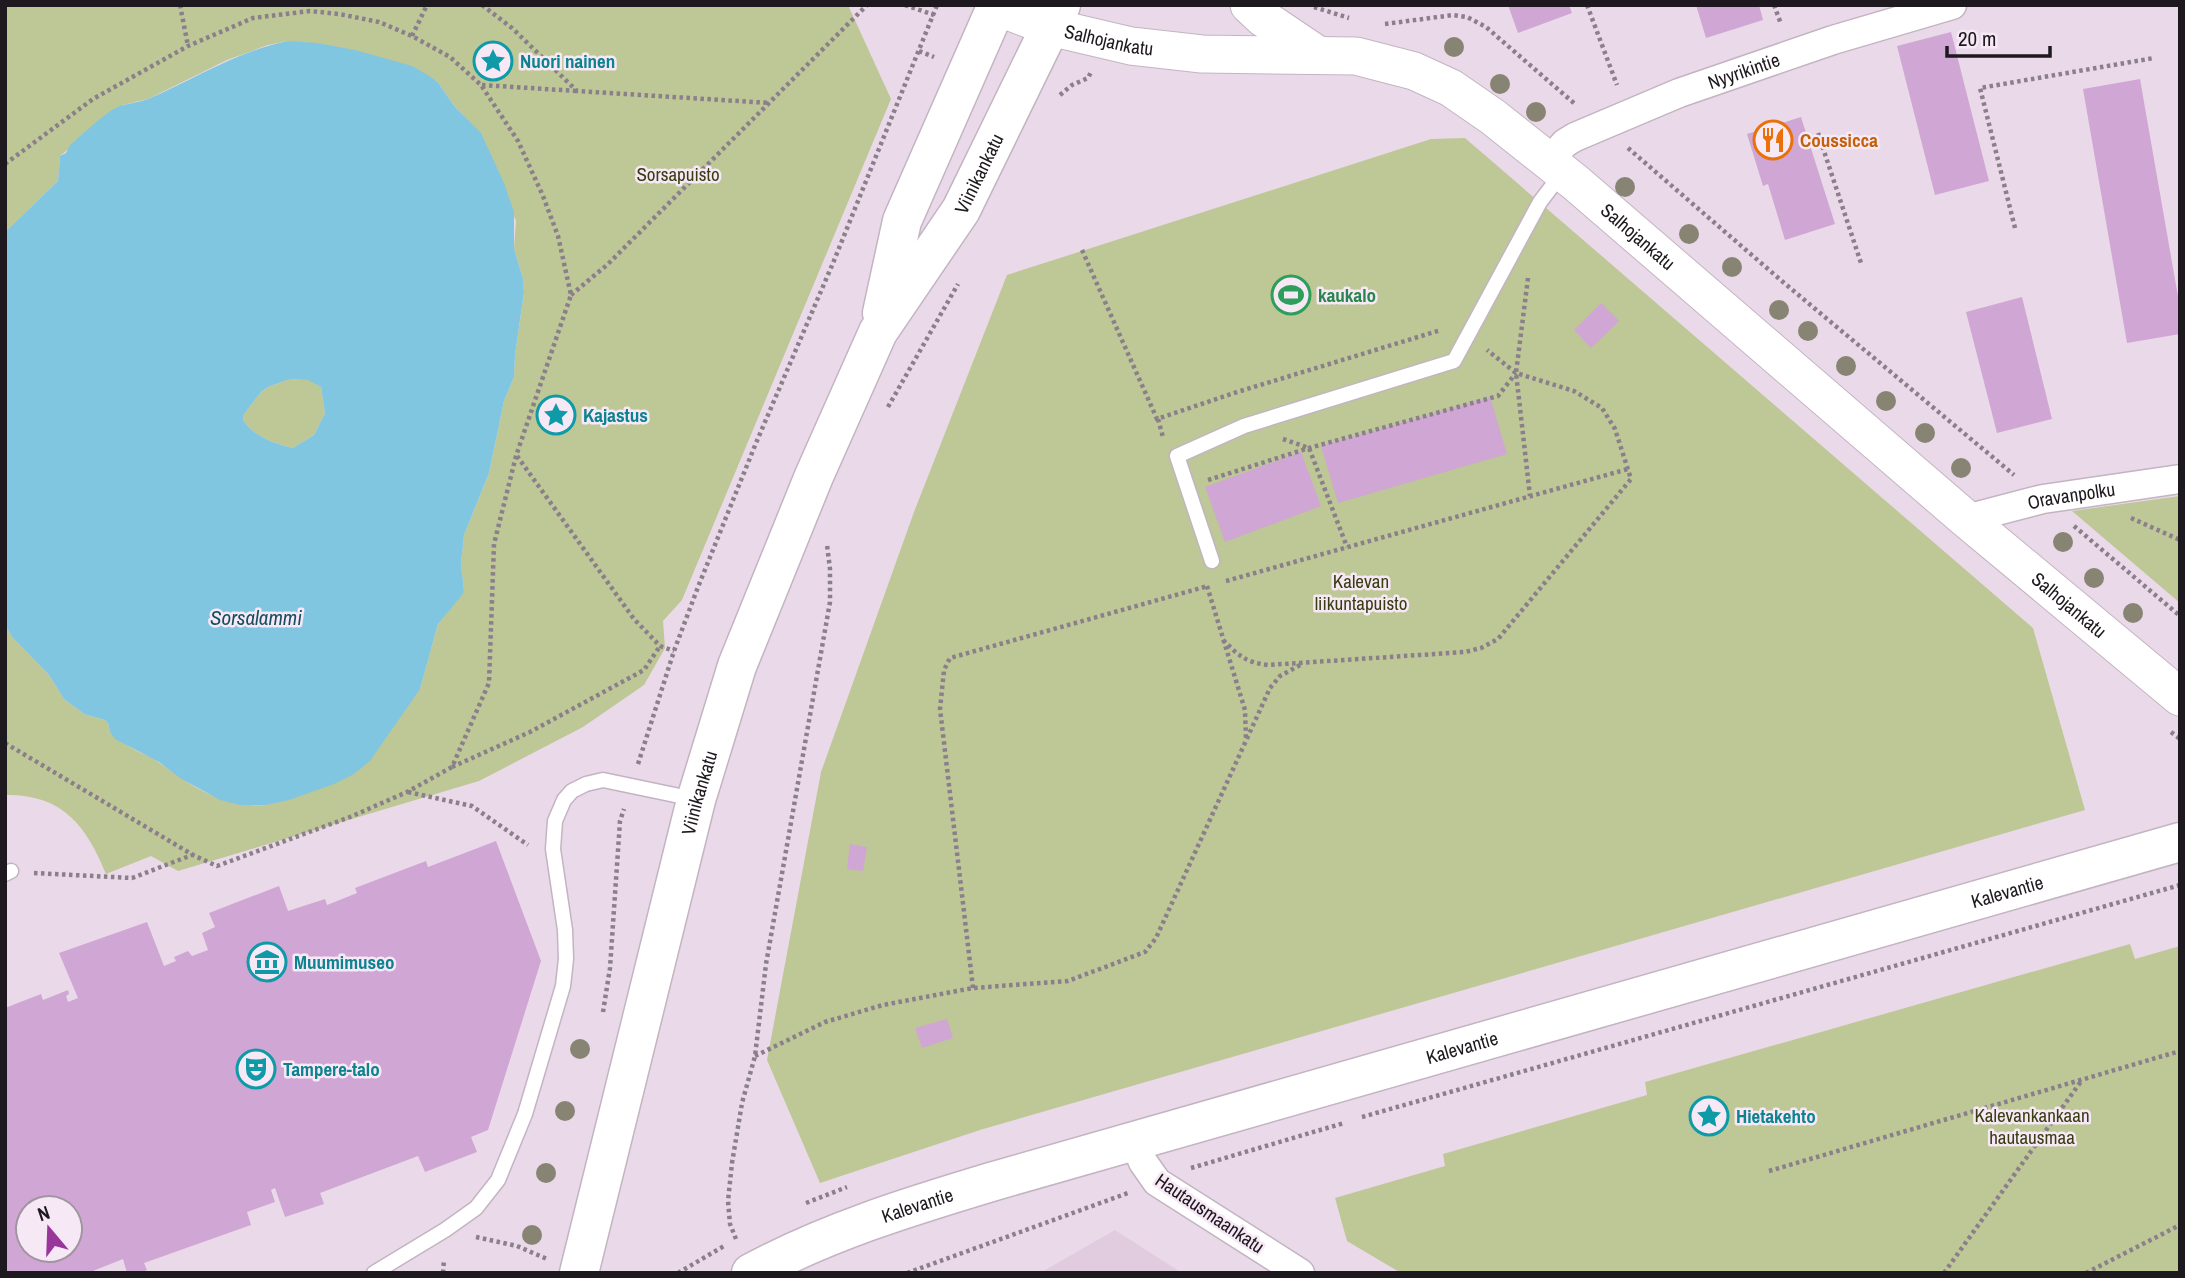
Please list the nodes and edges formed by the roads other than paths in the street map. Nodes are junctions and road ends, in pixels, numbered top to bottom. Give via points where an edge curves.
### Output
1 (1249, 5) edge
2 (1952, 5) edge
3 (996, 6) edge
4 (1055, 16) edge
5 (1318, 55) junction
6 (1556, 166) junction
7 (878, 332) junction
8 (2180, 479) edge
9 (1966, 519) junction
10 (1212, 561) dead end
11 (2175, 714) edge
12 (696, 800) junction
13 (2180, 842) edge
14 (1134, 1141) junction
15 (743, 1256) edge
16 (564, 1266) edge
17 (374, 1273) edge
18 (1300, 1273) edge

1 - 5 street
2 - 6 street, Nyyrikintie via 1679,93 1565,143
3 - 4 street, Salhojankatu
3 - 7 main road, Viinikankatu via 902,220
4 - 5 street, Salhojankatu via 1104,41 1202,54
4 - 7 main road, Viinikankatu via 961,210
5 - 6 street, Salhojankatu via 1356,56 1431,77 1469,99
6 - 9 street, Salhojankatu
6 - 10 lane via 1454,361 1244,426 1177,456
7 - 12 main road, Viinikankatu via 737,666
8 - 9 street, Oravanpolku via 2043,499
9 - 11 street, Salhojankatu
12 - 16 main road, Viinikankatu
12 - 17 lane via 603,780 564,800 555,821 553,849 565,930 563,986 525,1114 498,1180 475,1208
13 - 14 main road, Kalevantie
14 - 15 main road, Kalevantie via 834,1234
14 - 18 street, Hautausmaankatu via 1157,1182

